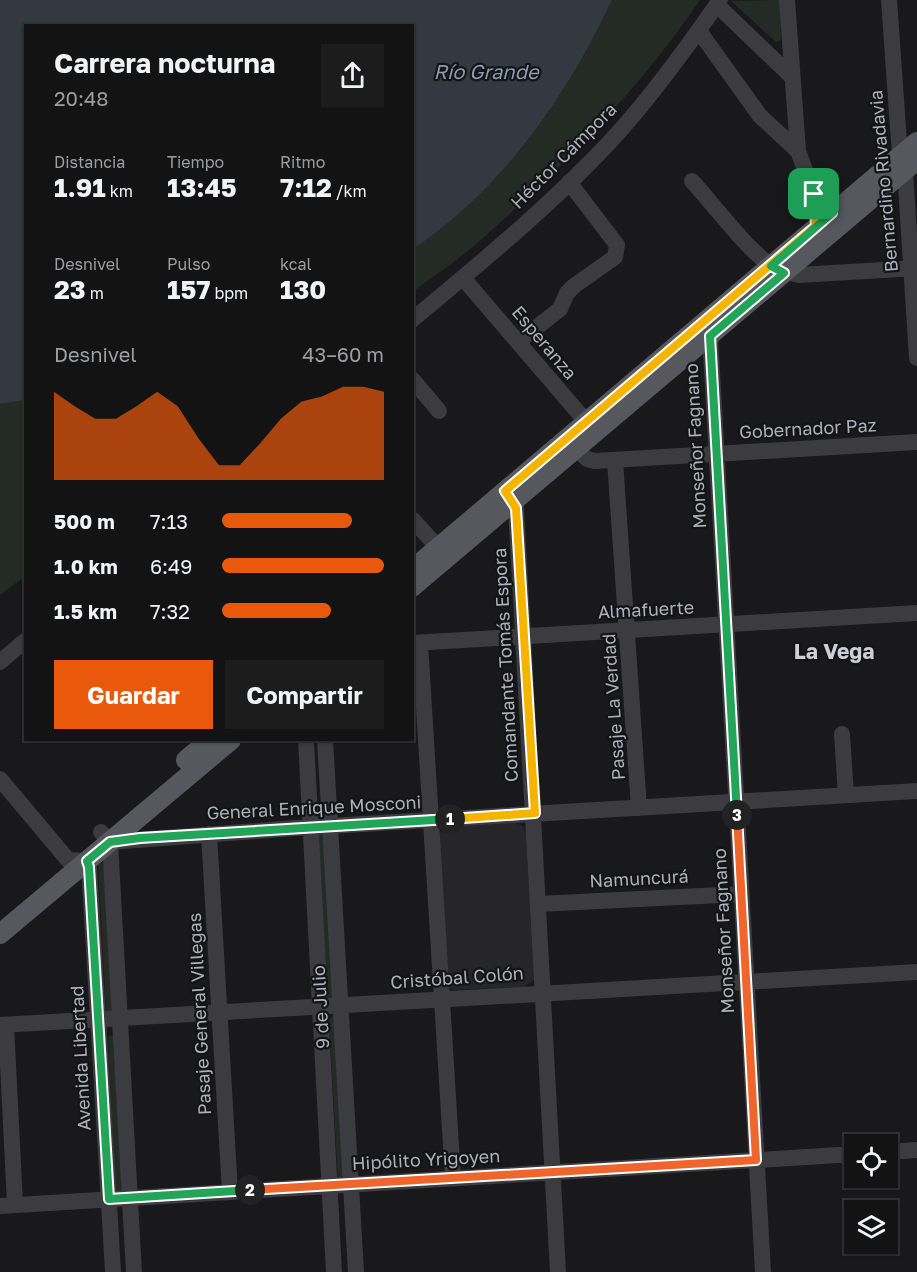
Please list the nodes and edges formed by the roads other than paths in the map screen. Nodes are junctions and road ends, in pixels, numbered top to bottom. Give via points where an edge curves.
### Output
1 (787, 0) edge
2 (889, 0) edge
3 (719, 2) edge
4 (699, 31) junction
5 (792, 76) junction
6 (917, 142) edge
7 (798, 151) junction
8 (907, 162) edge
9 (692, 181) dead end
10 (569, 182) junction
11 (814, 194) junction
12 (832, 213) junction
13 (816, 226) junction
14 (914, 268) edge
15 (778, 269) junction
16 (463, 278) junction
17 (414, 318) edge
18 (710, 336) junction
19 (518, 342) junction
20 (917, 358) edge
21 (414, 381) edge
22 (439, 411) dead end
23 (591, 427) junction
24 (917, 442) edge
25 (571, 444) junction
26 (716, 454) junction
27 (615, 461) junction
28 (510, 496) junction
29 (414, 521) edge
30 (443, 553) junction
31 (414, 569) edge
32 (414, 585) edge
33 (917, 613) edge
34 (726, 625) junction
35 (628, 629) junction
36 (524, 636) junction
37 (24, 642) edge
38 (416, 643) edge
39 (0, 662) edge
40 (842, 734) dead end
41 (209, 741) edge
42 (230, 741) edge
43 (306, 741) edge
44 (325, 741) edge
45 (0, 779) edge
46 (917, 791) edge
47 (846, 795) junction
48 (736, 802) junction
49 (639, 808) junction
50 (535, 813) junction
51 (432, 820) junction
52 (330, 826) junction
53 (309, 828) junction
54 (209, 834) junction
55 (105, 837) junction
56 (77, 861) junction
57 (741, 894) junction
58 (538, 904) junction
59 (0, 917) edge
60 (0, 934) edge
61 (917, 972) edge
62 (746, 980) junction
63 (542, 992) junction
64 (443, 998) junction
65 (340, 1005) junction
66 (318, 1006) junction
67 (219, 1013) junction
68 (119, 1018) junction
69 (98, 1019) junction
70 (3, 1025) edge
71 (917, 1150) edge
72 (898, 1151) edge
73 (844, 1155) edge
74 (756, 1160) junction
75 (552, 1172) junction
76 (453, 1178) junction
77 (351, 1184) junction
78 (329, 1185) junction
79 (230, 1192) junction
80 (130, 1197) junction
81 (109, 1199) junction
82 (8, 1205) edge
83 (113, 1272) edge
84 (134, 1272) edge
85 (334, 1272) edge
86 (356, 1272) edge
87 (558, 1272) edge
88 (763, 1272) edge

1 - 5 street
2 - 8 street, Bernardino Rivadavia
3 - 4 street, Héctor Cámpora
3 - 5 street
4 - 7 street via 760,116
4 - 10 street, Héctor Cámpora via 640,108
5 - 7 street
6 - 8 main road
7 - 11 street
8 - 12 main road
8 - 14 street, Bernardino Rivadavia
8 - 15 main road
9 - 15 street
10 - 16 street, Héctor Cámpora
10 - 19 street via 618,250 615,257 567,292 555,313
11 - 12 street
11 - 13 street
12 - 13 main road
13 - 15 main road
14 - 15 street via 799,275
14 - 20 street, Bernardino Rivadavia
15 - 18 main road
15 - 23 main road
16 - 17 street, Héctor Cámpora
16 - 19 street, Esperanza
18 - 23 main road
18 - 26 street, Monseñor Fagnano
19 - 23 street, Esperanza
21 - 22 street
23 - 25 main road
24 - 26 street, Gobernador Paz
25 - 27 street, Gobernador Paz via 587,459
25 - 28 main road
26 - 27 street, Gobernador Paz
26 - 34 street, Monseñor Fagnano
27 - 35 street, Pasaje La Verdad
28 - 30 main road
28 - 36 street, Comandante Tomás Espora
29 - 30 street
30 - 31 main road
30 - 32 main road
33 - 34 street, Almafuerte
34 - 35 street, Almafuerte
34 - 48 street, Monseñor Fagnano
35 - 36 street, Almafuerte
35 - 49 street, Pasaje La Verdad
36 - 38 street, Almafuerte
36 - 50 street, Comandante Tomás Espora
37 - 39 street
38 - 51 street
40 - 47 street
41 - 55 main road
42 - 55 main road
43 - 53 street, 9 de Julio
44 - 52 street, 9 de Julio
45 - 56 street
46 - 47 street, General Enrique Mosconi
47 - 48 street, General Enrique Mosconi
48 - 49 street, General Enrique Mosconi
48 - 57 street, Monseñor Fagnano
49 - 50 street, General Enrique Mosconi
50 - 51 street, General Enrique Mosconi
50 - 58 street, Comandante Tomás Espora
51 - 52 street, General Enrique Mosconi
51 - 64 street
52 - 53 street, General Enrique Mosconi
52 - 65 street, 9 de Julio
53 - 54 street, General Enrique Mosconi
53 - 66 street, 9 de Julio
54 - 55 street, General Enrique Mosconi
54 - 67 street, Pasaje General Villegas
55 - 56 main road
55 - 68 street
56 - 59 main road
56 - 60 main road
56 - 69 street, Avenida Libertad via 89,867
57 - 58 street, Namuncurá
57 - 62 street, Monseñor Fagnano
58 - 63 street, Comandante Tomás Espora
61 - 62 street, Cristóbal Colón
62 - 63 street, Cristóbal Colón
62 - 74 street, Monseñor Fagnano
63 - 64 street, Cristóbal Colón
63 - 75 street, Comandante Tomás Espora
64 - 65 street, Cristóbal Colón
64 - 76 street
65 - 66 street, Cristóbal Colón
65 - 77 street, 9 de Julio
66 - 67 street, Cristóbal Colón
66 - 78 street, 9 de Julio
67 - 68 street, Cristóbal Colón
67 - 79 street, Pasaje General Villegas
68 - 69 street, Cristóbal Colón
68 - 80 street
69 - 70 street, Cristóbal Colón
69 - 81 street, Avenida Libertad
70 - 82 street
71 - 72 street
73 - 74 street, Hipólito Yrigoyen
74 - 75 street, Hipólito Yrigoyen
74 - 88 street, Monseñor Fagnano
75 - 76 street, Hipólito Yrigoyen
75 - 87 street, Comandante Tomás Espora
76 - 77 street, Hipólito Yrigoyen
77 - 78 street, Hipólito Yrigoyen
77 - 86 street, 9 de Julio
78 - 79 street, Hipólito Yrigoyen
78 - 85 street, 9 de Julio
79 - 80 street, Hipólito Yrigoyen
80 - 81 street, Hipólito Yrigoyen
80 - 84 street
81 - 82 street, Hipólito Yrigoyen
81 - 83 street, Avenida Libertad

